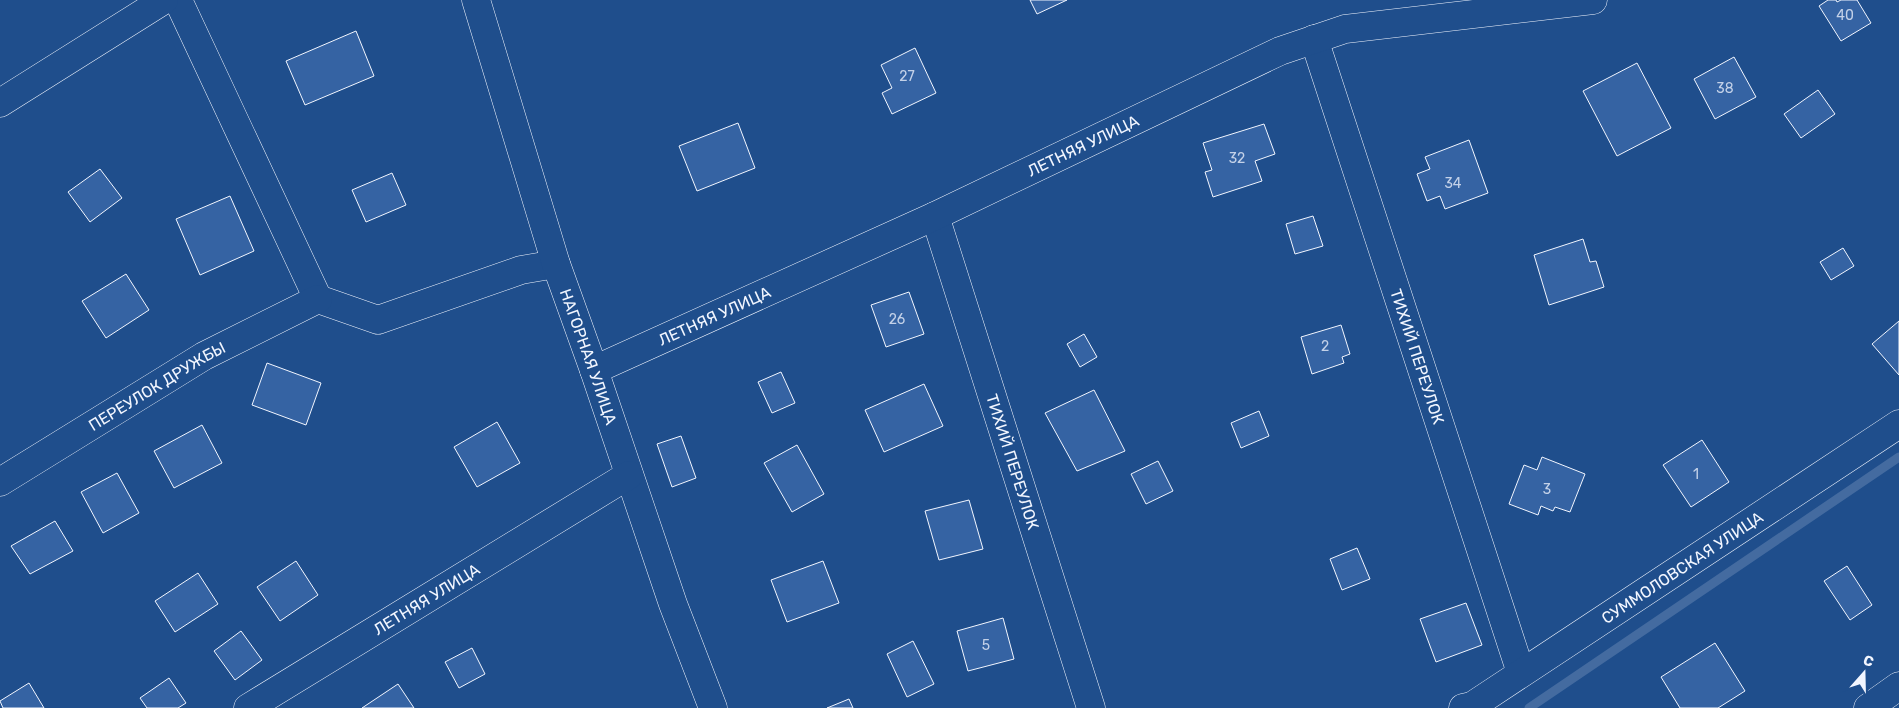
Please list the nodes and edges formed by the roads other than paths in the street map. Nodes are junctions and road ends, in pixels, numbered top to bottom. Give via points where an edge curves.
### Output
1 (164, 0) edge
2 (178, 0) edge
3 (476, 0) edge
4 (1593, 0) edge
5 (1314, 39) junction
6 (0, 103) edge
7 (935, 216) junction
8 (556, 264) junction
9 (318, 299) junction
10 (594, 370) junction
11 (1899, 424) edge
12 (629, 475) junction
13 (0, 482) edge
14 (1521, 673) junction
15 (1899, 686) edge
16 (248, 708) edge
17 (713, 708) edge
18 (1091, 708) edge
19 (1463, 708) edge
20 (1868, 708) edge

1 - 6 street
2 - 9 street
3 - 8 street, НАГОРНАЯ УЛИЦА
4 - 5 street, ЛЕТНЯЯ УЛИЦА via 1345,29
5 - 7 street, ЛЕТНЯЯ УЛИЦА via 1280,51
5 - 14 street, ТИХИЙ ПЕРЕУЛОК
7 - 10 street, ЛЕТНЯЯ УЛИЦА
7 - 18 street, ТИХИЙ ПЕРЕУЛОК
8 - 9 street via 521,270 378,320
8 - 10 street, НАГОРНАЯ УЛИЦА
9 - 13 street, ПЕРЕУЛОК ДРУЖБЫ via 204,356
10 - 12 street, НАГОРНАЯ УЛИЦА
11 - 14 street, СУММОЛОВСКАЯ УЛИЦА
12 - 16 street, ЛЕТНЯЯ УЛИЦА
12 - 17 street, НАГОРНАЯ УЛИЦА via 672,604
14 - 19 street, СУММОЛОВСКАЯ УЛИЦА via 1472,706
15 - 20 street

